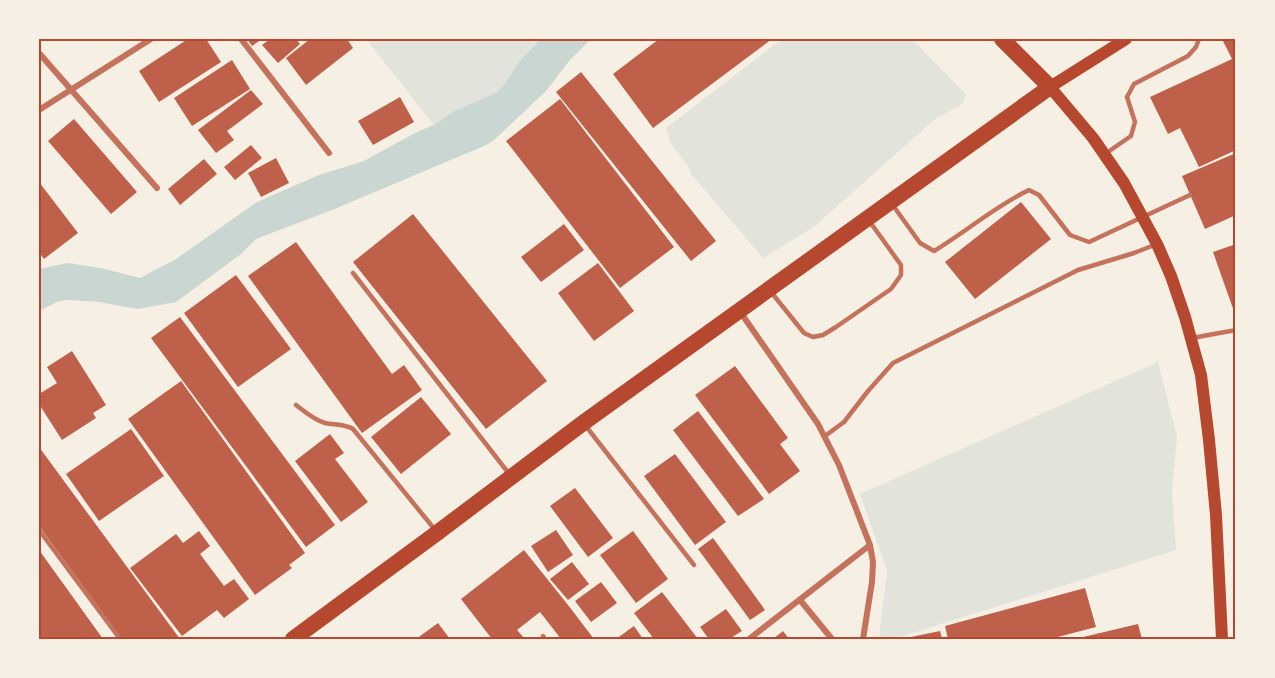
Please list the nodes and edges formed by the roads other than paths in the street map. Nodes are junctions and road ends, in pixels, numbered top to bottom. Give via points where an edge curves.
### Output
1 (151, 39) edge
2 (241, 39) edge
3 (1002, 39) edge
4 (1126, 39) edge
5 (1199, 39) edge
6 (39, 53) edge
7 (1050, 87) junction
8 (72, 90) junction
9 (39, 110) edge
10 (329, 153) dead end
11 (1105, 154) junction
12 (157, 188) dead end
13 (1190, 195) dead end
14 (891, 202) junction
15 (1142, 216) junction
16 (867, 219) junction
17 (1157, 244) junction
18 (353, 273) dead end
19 (769, 290) junction
20 (740, 311) junction
21 (1236, 330) edge
22 (1192, 338) junction
23 (296, 405) dead end
24 (583, 423) junction
25 (825, 436) junction
26 (512, 477) junction
27 (39, 530) edge
28 (437, 533) junction
29 (870, 545) junction
30 (694, 565) dead end
31 (800, 600) junction
32 (120, 639) edge
33 (293, 639) edge
34 (749, 639) edge
35 (832, 639) edge
36 (863, 639) edge
37 (1222, 639) edge

1 - 8 street
2 - 10 street
3 - 7 highway
4 - 7 main road
5 - 11 lane via 1188,57 1134,84 1127,97 1135,122 1131,136
6 - 8 street
7 - 11 main road
7 - 14 highway
8 - 9 street
8 - 12 street
11 - 15 main road
13 - 15 lane
14 - 15 lane via 921,243 934,251 1029,190 1039,195 1070,235 1089,242
14 - 16 highway
15 - 17 main road
16 - 19 highway
16 - 19 lane via 901,264 900,275 891,289 823,335 813,337 804,333
17 - 22 main road
17 - 25 lane via 1078,270 893,363 844,422
18 - 26 lane
19 - 20 highway
20 - 24 highway
20 - 25 street
21 - 22 lane
22 - 37 main road via 1209,440
23 - 28 lane via 322,422 353,429
24 - 26 highway
24 - 30 lane
25 - 29 street
26 - 28 highway
27 - 32 lane
28 - 33 highway
29 - 31 street
29 - 36 street via 872,582
31 - 34 street
31 - 35 street

